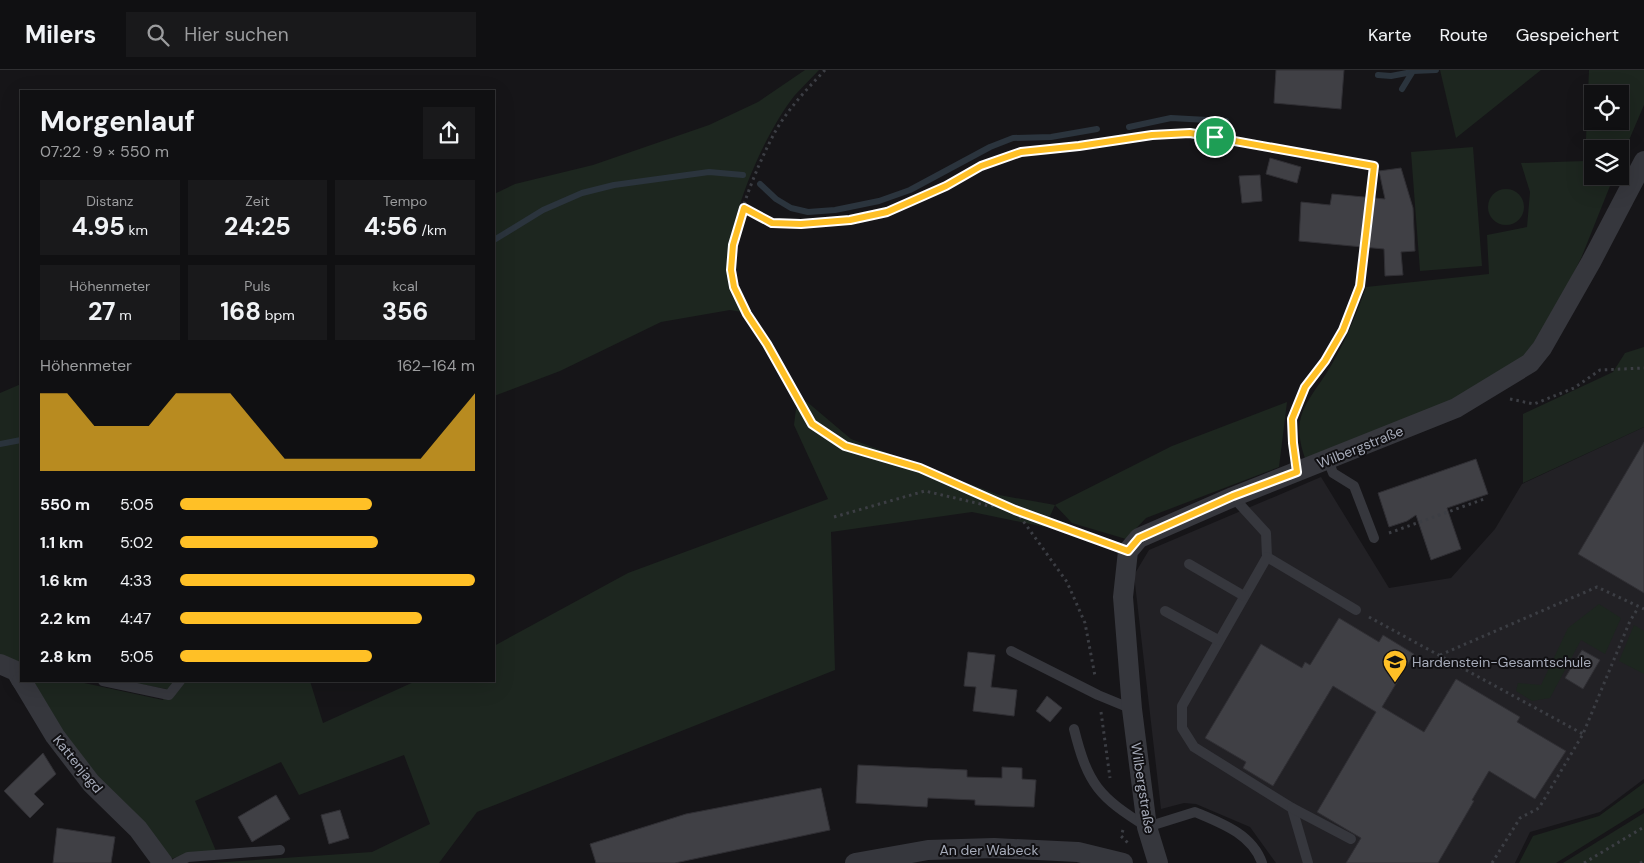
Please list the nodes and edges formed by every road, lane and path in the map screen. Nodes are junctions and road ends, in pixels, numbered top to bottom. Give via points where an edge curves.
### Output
1 (824, 70) edge
2 (1644, 161) edge
3 (744, 208) junction
4 (1644, 368) edge
5 (1482, 394) junction
6 (1328, 460) junction
7 (1297, 472) junction
8 (1233, 496) junction
9 (1487, 498) dead end
10 (1003, 505) junction
11 (834, 517) dead end
12 (1374, 538) joint
13 (1128, 551) junction
14 (1266, 557) junction
15 (1188, 564) dead end
16 (1244, 596) junction
17 (1638, 608) junction
18 (1644, 609) edge
19 (1356, 610) joint
20 (1165, 611) dead end
21 (1218, 640) junction
22 (1011, 651) dead end
23 (1439, 656) junction
24 (21, 682) edge
25 (108, 682) edge
26 (179, 682) edge
27 (1132, 709) junction
28 (1074, 729) dead end
29 (1583, 734) junction
30 (1292, 808) junction
31 (1147, 827) junction
32 (1644, 827) edge
33 (1351, 839) dead end
34 (280, 850) dead end
35 (1644, 861) edge
36 (163, 863) edge
37 (176, 863) edge
38 (855, 863) edge
39 (1123, 863) edge
40 (1158, 863) edge
41 (1262, 863) edge
42 (1308, 863) edge
43 (1492, 863) edge
44 (1584, 863) edge
45 (1640, 863) edge

1 - 3 path via 776,131
2 - 5 street, Wilbergstraße via 1542,348 1530,363
3 - 7 path via 772,223 850,220 887,212 946,186 981,166 1021,152 1152,135 1190,133 1374,166 1360,286 1343,330 1305,387 1292,419
3 - 10 path via 733,245 731,270 734,287 812,424 845,446 920,468
4 - 5 path via 1600,370 1574,388 1534,404
5 - 6 street, Wilbergstraße via 1456,408
6 - 7 street, Wilbergstraße
6 - 12 lane via 1333,473 1354,486
7 - 8 street, Wilbergstraße
8 - 13 street, Wilbergstraße via 1139,538
8 - 14 lane via 1266,533
9 - 12 path
10 - 11 path via 989,506 925,491
10 - 13 path
13 - 27 street, Wilbergstraße via 1123,597
14 - 16 lane
14 - 19 lane
15 - 16 lane
16 - 21 lane
17 - 18 path
17 - 23 path via 1597,587
17 - 29 path
19 - 23 path
20 - 21 lane
21 - 30 lane via 1182,706 1182,728 1194,747
22 - 27 lane
23 - 29 path
24 - 36 street, Kattenjagd via 54,736 91,783 138,829
25 - 26 lane via 169,695
27 - 31 street, Wilbergstraße
28 - 31 lane via 1097,790 1114,807
29 - 43 path via 1539,808 1520,818
30 - 33 lane
30 - 42 lane
31 - 40 street, Wilbergstraße
31 - 41 lane via 1195,812 1232,828 1258,850
32 - 44 path
34 - 37 lane via 188,857
35 - 45 path
38 - 39 street, An der Wabeck via 928,850 994,848 1078,852

